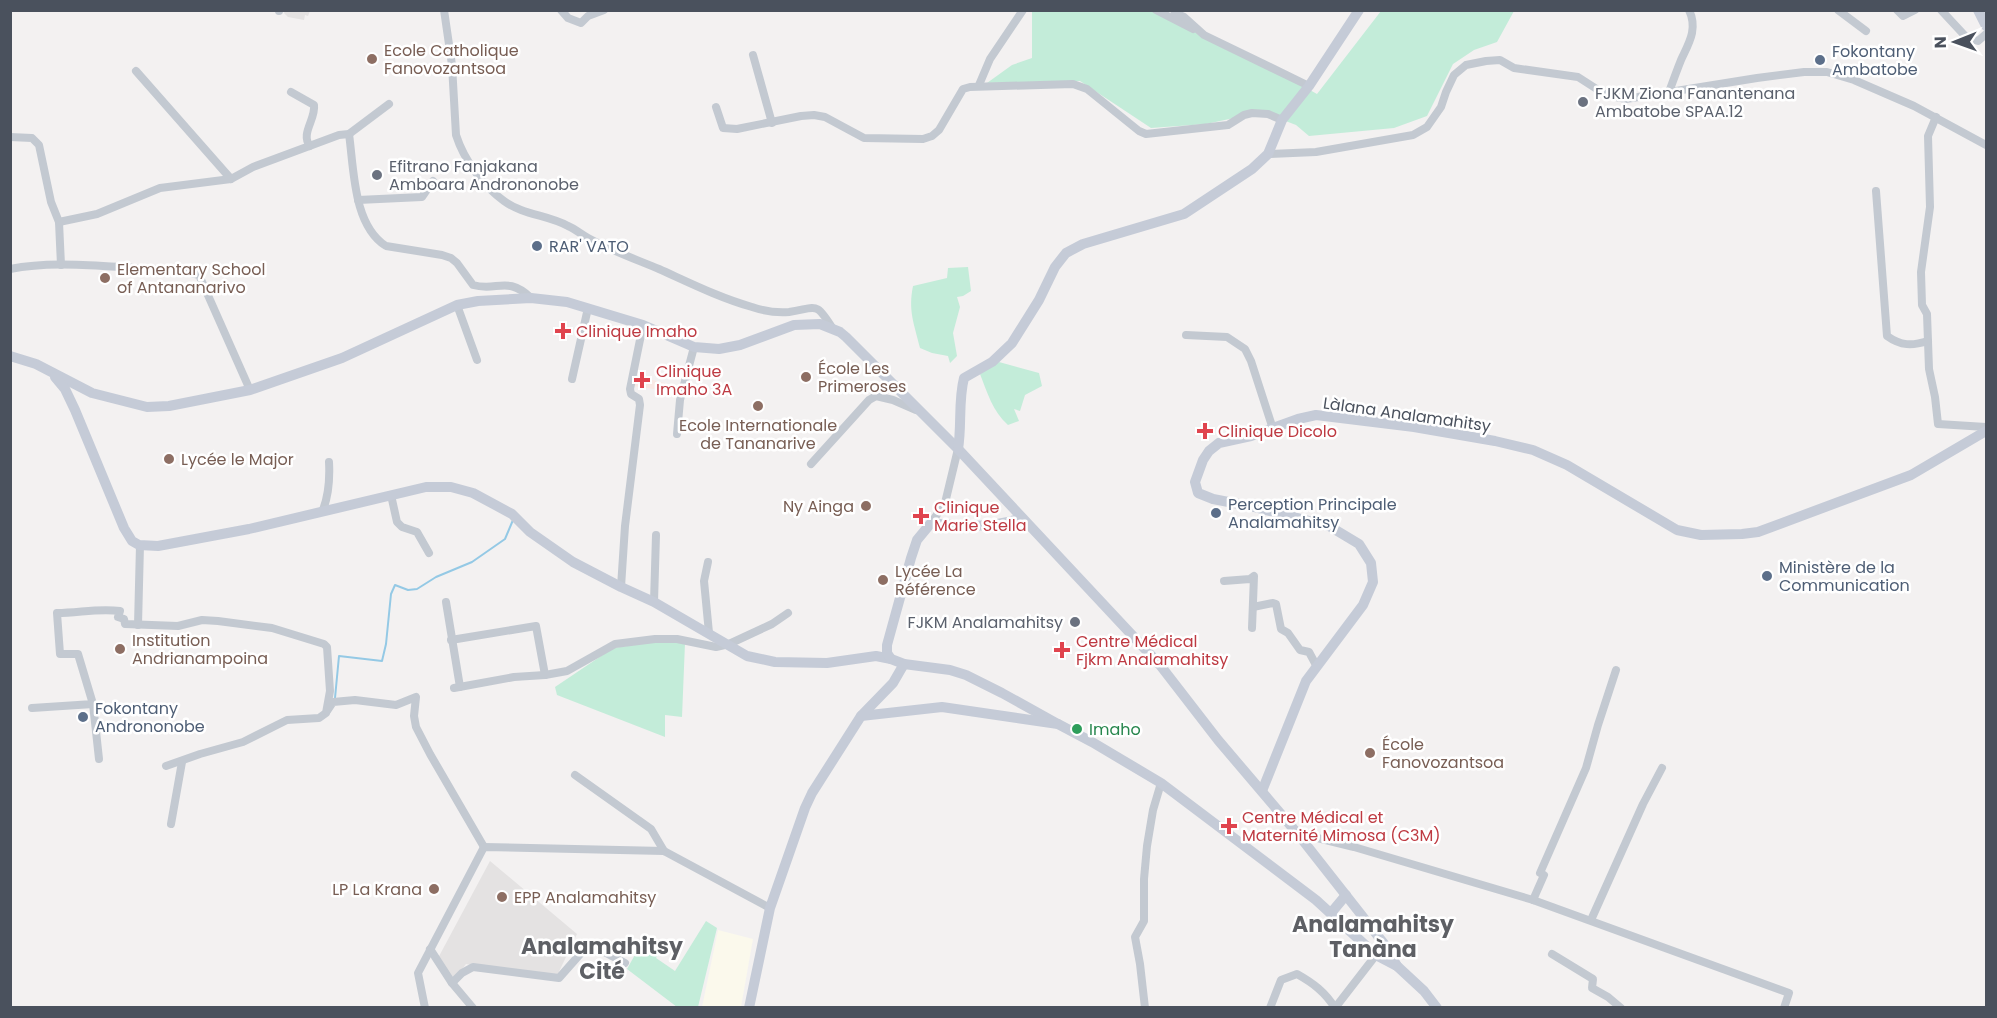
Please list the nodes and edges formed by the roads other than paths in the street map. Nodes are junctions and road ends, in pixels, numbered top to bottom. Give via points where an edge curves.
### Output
1 (444, 10) edge
2 (561, 10) edge
3 (604, 10) edge
4 (1023, 10) edge
5 (1156, 10) edge
6 (1174, 10) edge
7 (1359, 10) edge
8 (1689, 10) edge
9 (1838, 10) edge
10 (1898, 10) edge
11 (1915, 10) edge
12 (1941, 10) edge
13 (1978, 10) edge
14 (1986, 26) edge
15 (1866, 31) dead end
16 (1986, 34) edge
17 (1204, 35) junction
18 (753, 55) dead end
19 (136, 72) dead end
20 (979, 85) junction
21 (1309, 86) junction
22 (291, 92) dead end
23 (1669, 92) junction
24 (390, 104) dead end
25 (716, 107) dead end
26 (1936, 117) junction
27 (1282, 120) junction
28 (772, 123) junction
29 (349, 134) junction
30 (10, 137) edge
31 (1986, 145) edge
32 (309, 147) junction
33 (1268, 154) junction
34 (231, 179) junction
35 (433, 181) dead end
36 (1876, 191) dead end
37 (358, 200) junction
38 (59, 222) junction
39 (61, 265) junction
40 (10, 270) edge
41 (531, 298) junction
42 (457, 305) junction
43 (588, 308) junction
44 (643, 325) junction
45 (833, 329) junction
46 (1186, 335) dead end
47 (1928, 341) junction
48 (694, 347) junction
49 (10, 356) edge
50 (477, 360) dead end
51 (48, 371) junction
52 (572, 379) dead end
53 (250, 390) junction
54 (918, 411) junction
55 (1273, 429) junction
56 (1986, 429) edge
57 (677, 434) dead end
58 (958, 449) junction
59 (329, 462) dead end
60 (811, 464) dead end
61 (391, 495) junction
62 (323, 510) junction
63 (1022, 518) junction
64 (931, 523) junction
65 (656, 535) dead end
66 (140, 545) junction
67 (429, 553) dead end
68 (708, 562) dead end
69 (1224, 581) dead end
70 (621, 587) junction
71 (654, 602) junction
72 (446, 603) dead end
73 (1253, 607) junction
74 (788, 614) dead end
75 (138, 625) junction
76 (1252, 628) dead end
77 (709, 633) junction
78 (451, 640) junction
79 (729, 644) junction
80 (891, 659) junction
81 (904, 664) junction
82 (1316, 665) junction
83 (1616, 670) dead end
84 (544, 675) junction
85 (93, 704) junction
86 (32, 708) dead end
87 (327, 713) junction
88 (861, 716) junction
89 (1058, 724) junction
90 (99, 759) dead end
91 (182, 762) junction
92 (166, 766) dead end
93 (1662, 768) dead end
94 (575, 776) dead end
95 (1161, 783) junction
96 (1262, 791) junction
97 (171, 824) dead end
98 (1297, 833) junction
99 (484, 847) junction
100 (664, 851) junction
101 (1346, 896) junction
102 (1533, 900) junction
103 (770, 908) junction
104 (1331, 913) junction
105 (1365, 920) junction
106 (1591, 920) junction
107 (1352, 933) junction
108 (1385, 945) junction
109 (430, 949) junction
110 (1552, 954) dead end
111 (1376, 955) junction
112 (625, 963) dead end
113 (1397, 966) junction
114 (452, 983) junction
115 (425, 1008) edge
116 (473, 1008) edge
117 (749, 1008) edge
118 (1145, 1008) edge
119 (1270, 1008) edge
120 (1335, 1008) edge
121 (1437, 1008) edge
122 (1620, 1008) edge
123 (1784, 1008) edge

1 - 45 street via 459,145 473,169 503,201 752,307 776,312 814,308
2 - 3 street via 568,18 582,23
4 - 20 street via 990,59
5 - 17 street
6 - 17 street
7 - 21 main road
8 - 23 street via 1694,31
9 - 15 street
10 - 11 street via 1903,16
12 - 16 street via 1967,38 1978,41
13 - 14 main road
17 - 21 street
18 - 28 street
19 - 34 street
20 - 27 street via 1081,86 1146,134 1228,125 1252,113
20 - 28 street via 963,89 939,130 923,139 864,138 814,115
21 - 27 main road
22 - 32 street via 314,105 306,142
23 - 26 street via 1827,72
23 - 33 street via 1626,99 1606,95 1578,77 1514,68 1500,60 1486,61 1466,65 1454,75 1441,107 1427,127 1413,135 1316,152
24 - 29 street
25 - 28 street via 723,128
26 - 31 street
26 - 47 street via 1928,136 1930,207 1921,272
27 - 33 main road
29 - 32 street
29 - 37 street
30 - 38 street via 33,138 37,142
32 - 34 street
33 - 58 main road via 1184,214 1083,244 1066,253 1012,342 992,362 964,378
34 - 38 street via 160,188 107,211
35 - 37 street via 422,197
36 - 47 street via 1887,336 1896,343 1912,346
37 - 41 street via 375,236 386,246 442,255 457,263 473,285 514,286
38 - 39 street
39 - 40 street
39 - 53 street via 160,269 199,275
41 - 42 main road
41 - 43 main road
42 - 50 street
42 - 53 main road via 342,358
43 - 44 main road
43 - 52 street
44 - 48 main road
44 - 70 street via 630,389 640,405
45 - 48 main road via 820,324 794,325 740,345 719,349
45 - 54 main road via 846,337
46 - 55 street via 1227,337 1245,349
47 - 56 street via 1938,424
48 - 57 street via 680,400
49 - 51 main road
51 - 53 main road via 92,393 147,407
51 - 66 main road via 65,389 124,528 132,541
54 - 58 main road
54 - 60 street via 876,396
55 - 56 main road, Làlana Analamahitsy via 1316,415 1413,427 1533,450 1567,465 1677,531 1701,535 1758,532 1911,475
55 - 82 main road, Làlana Analamahitsy via 1219,443 1203,460 1195,482 1198,493 1204,496 1329,526 1359,544 1371,563 1373,582 1363,605
58 - 63 main road
58 - 64 street via 945,503
59 - 62 street via 330,480
61 - 62 main road
61 - 67 street via 396,522 417,532
61 - 70 main road via 426,487 473,493 512,514 530,532 573,562
62 - 66 main road via 237,531 158,546
63 - 64 main road via 990,526
63 - 96 main road via 1160,665
64 - 80 main road via 917,540 911,558 887,645
65 - 71 street
66 - 75 street
68 - 77 street via 704,581
69 - 73 street via 1254,576
70 - 71 main road
71 - 77 main road
72 - 78 street
73 - 76 street
73 - 82 street via 1276,604 1281,629 1300,650 1309,652
74 - 79 street
75 - 85 street via 125,624 118,617 120,611 57,613 60,654 78,654
75 - 87 street via 218,621 273,628 324,644 329,682
77 - 79 main road
78 - 84 street via 536,626
78 - 84 street via 457,688
79 - 80 main road via 747,656 775,662
79 - 84 street via 716,647 676,639 615,644 567,671
80 - 81 main road
81 - 88 main road via 893,683
81 - 89 main road via 966,675
82 - 96 main road, Làlana Analamahitsy
83 - 102 street via 1586,768 1540,873 1544,875
85 - 86 street
85 - 90 street
87 - 91 street via 319,718 287,720 243,742
87 - 99 street via 333,702 355,700 396,705 416,697 417,728
88 - 89 main road via 942,707
88 - 103 main road via 808,801
89 - 95 main road
91 - 92 street
91 - 97 street
93 - 106 street
94 - 100 street via 651,829
95 - 104 main road
95 - 118 street via 1147,846 1144,921 1135,937
96 - 98 main road
98 - 101 main road
98 - 102 street
99 - 100 street
99 - 109 street
100 - 103 street
101 - 104 main road
101 - 105 main road
102 - 106 street
103 - 117 main road
104 - 107 main road
105 - 107 main road
105 - 108 main road
106 - 123 street via 1789,993
107 - 111 main road
108 - 111 main road
108 - 113 main road
109 - 114 street
109 - 115 street via 418,973
110 - 122 street via 1593,979 1592,988
111 - 113 main road
111 - 120 street
112 - 114 street via 589,944 559,978 473,967
113 - 121 main road
114 - 116 street
119 - 120 street via 1281,980 1297,974 1315,985

